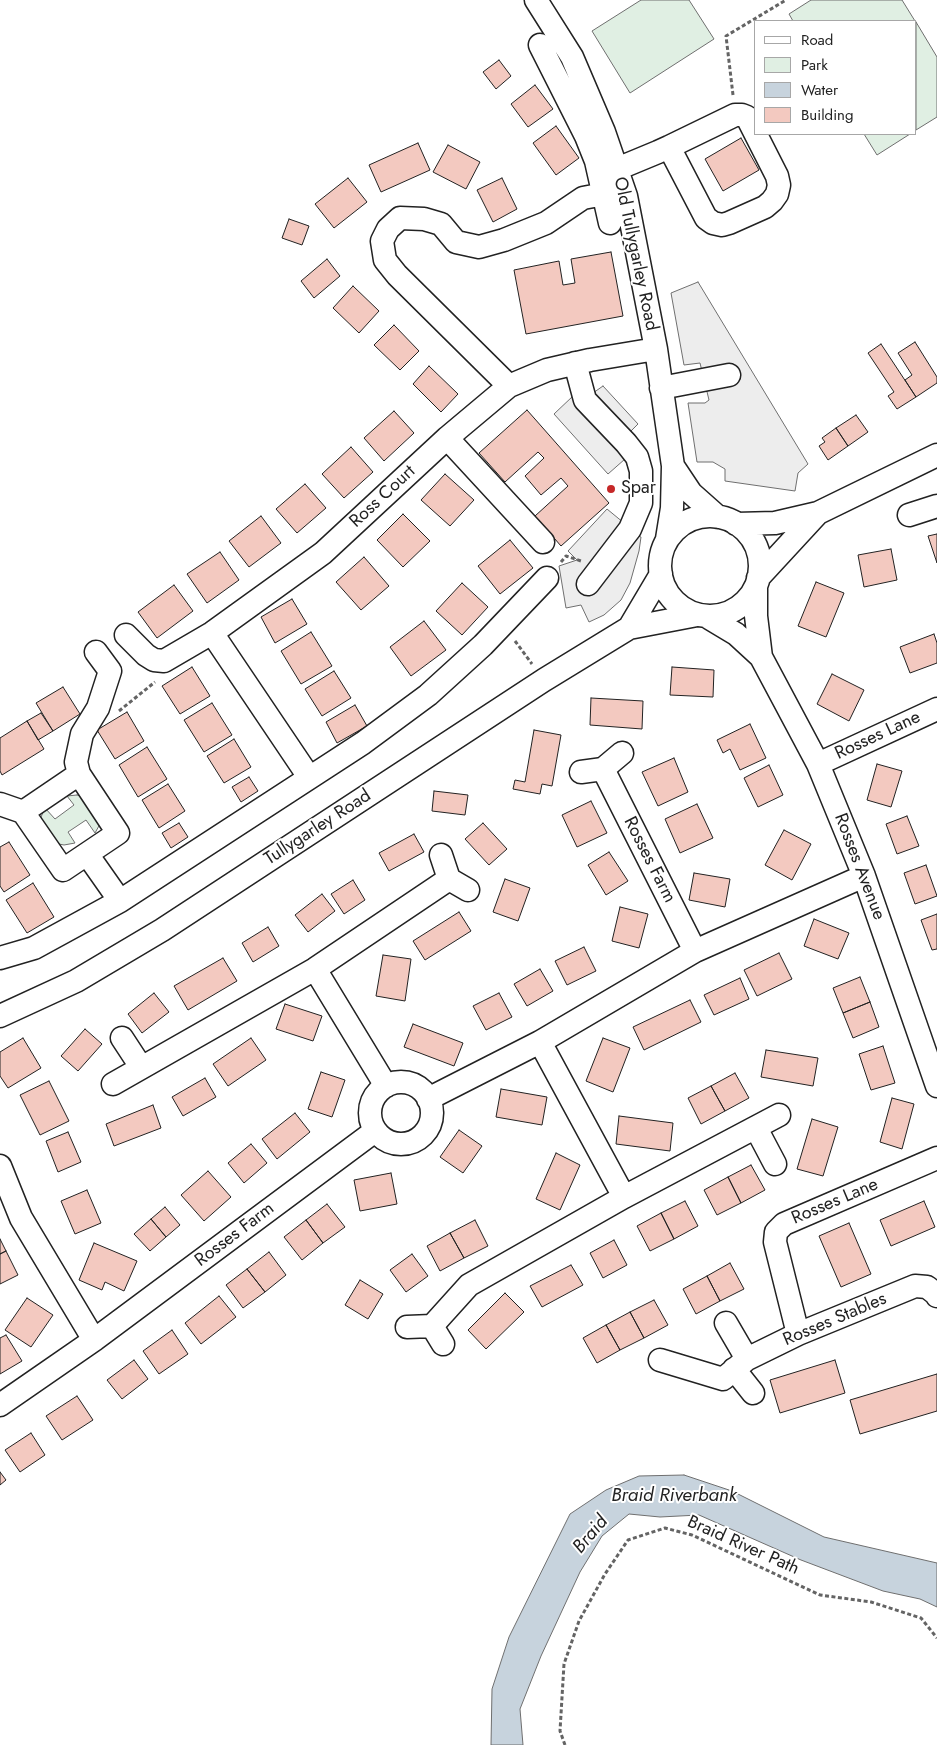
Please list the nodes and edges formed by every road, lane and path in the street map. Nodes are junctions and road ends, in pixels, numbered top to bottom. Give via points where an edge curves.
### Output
1 (536, 0) edge
2 (786, 0) edge
3 (540, 45) dead end
4 (736, 115) junction
5 (754, 130) edge
6 (756, 135) edge
7 (669, 147) junction
8 (617, 170) junction
9 (604, 194) junction
10 (610, 223) dead end
11 (656, 349) junction
12 (575, 363) junction
13 (729, 375) dead end
14 (509, 386) junction
15 (661, 388) junction
16 (447, 438) junction
17 (937, 455) edge
18 (672, 466) junction
19 (937, 506) edge
20 (818, 513) junction
21 (909, 515) dead end
22 (727, 520) junction
23 (667, 539) junction
24 (544, 542) dead end
25 (661, 574) junction
26 (594, 576) joint
27 (546, 578) joint
28 (757, 582) junction
29 (702, 616) junction
30 (503, 624) junction
31 (629, 628) junction
32 (212, 633) junction
33 (126, 635) dead end
34 (96, 652) dead end
35 (761, 657) junction
36 (164, 661) junction
37 (544, 680) junction
38 (937, 709) edge
39 (89, 722) junction
40 (622, 753) dead end
41 (818, 764) junction
42 (603, 769) junction
43 (581, 772) dead end
44 (79, 774) junction
45 (309, 777) junction
46 (0, 804) edge
47 (23, 812) junction
48 (87, 854) junction
49 (441, 855) dead end
50 (864, 876) junction
51 (120, 901) junction
52 (695, 950) junction
53 (0, 958) edge
54 (315, 969) junction
55 (0, 1016) edge
56 (122, 1038) dead end
57 (540, 1042) junction
58 (141, 1067) junction
59 (113, 1084) dead end
60 (386, 1086) junction
61 (937, 1086) edge
62 (428, 1099) junction
63 (779, 1116) dead end
64 (756, 1128) junction
65 (375, 1131) junction
66 (937, 1158) edge
67 (775, 1164) dead end
68 (0, 1166) edge
69 (624, 1196) junction
70 (937, 1296) edge
71 (726, 1323) dead end
72 (407, 1327) dead end
73 (798, 1334) junction
74 (94, 1340) junction
75 (660, 1360) dead end
76 (735, 1369) junction
77 (753, 1394) dead end
78 (0, 1405) edge
79 (937, 1638) edge
80 (565, 1745) edge

1 - 8 street, Old Tullygarley Road via 572,57
2 - 4 path via 726,36
3 - 9 street via 586,136
4 - 5 street via 747,116
4 - 7 street
6 - 7 street via 777,176 777,194 765,207 722,225 706,218
7 - 8 street
8 - 11 street, Old Tullygarley Road via 626,196
9 - 10 street
9 - 14 street via 583,198 546,223 479,247 456,242 442,224 424,219 400,218 388,229 382,241 385,260 397,275
11 - 12 street, Ross Court
11 - 15 street, Old Tullygarley Road
12 - 14 street, Ross Court via 547,370
12 - 26 street via 584,400 626,443 637,457 641,471 641,503 630,530
13 - 15 street
14 - 16 street, Ross Court
15 - 18 street, Old Tullygarley Road
16 - 24 street
16 - 32 street, Ross Court via 323,553
17 - 20 street
18 - 22 street, Old Tullygarley Road via 692,493
18 - 23 street, Old Tullygarley Road via 672,508
19 - 21 street
20 - 22 street via 775,523
20 - 28 street
22 - 23 street via 703,516 689,520
22 - 28 street via 744,529 753,541 759,555
23 - 25 street via 661,553
25 - 29 street via 668,595 678,606
25 - 31 street, Tullygarley Road
26 - 27 path via 566,556
27 - 30 street
28 - 29 street via 747,600 735,610
28 - 35 street, Rosses Avenue via 756,616
29 - 31 street, Tullygarley Road
29 - 35 street, Rosses Avenue via 736,634
30 - 37 path
30 - 45 street via 428,695 363,743
31 - 37 street, Tullygarley Road
32 - 36 street, Ross Court
32 - 45 street
33 - 36 street via 146,655
34 - 39 street via 110,671 98,708
35 - 41 street, Rosses Avenue
36 - 39 path via 166,674 102,725
37 - 55 street, Tullygarley Road via 162,930 76,981
38 - 41 street, Rosses Lane
39 - 44 street via 82,734 76,762
40 - 42 street
41 - 50 street, Rosses Avenue
42 - 43 street
42 - 52 street, Rosses Farm
44 - 47 street
44 - 48 street via 118,832
45 - 51 street
46 - 47 street
47 - 48 street via 63,870
48 - 51 street
49 - 54 street via 458,885
50 - 52 street
50 - 61 street, Rosses Avenue
51 - 53 street via 34,948
52 - 57 street
54 - 58 street
54 - 60 street
56 - 58 street
57 - 62 street
57 - 69 street
58 - 59 street
60 - 62 street via 405,1082 414,1085
60 - 65 street via 379,1091 371,1106
62 - 65 street via 432,1119 428,1129 417,1140 392,1143
63 - 64 street
64 - 67 street
64 - 69 street
65 - 74 street, Rosses Farm
66 - 73 street, Rosses Lane via 784,1224 776,1232 775,1242
68 - 74 street via 21,1218
69 - 72 street via 469,1286 437,1335
70 - 73 street, Rosses Stables via 927,1287 915,1286
71 - 76 street
73 - 76 street, Rosses Stables
74 - 78 street, Rosses Farm
75 - 76 street
76 - 77 street
79 - 80 path, Braid River Path via 920,1618 871,1602 820,1595 692,1536 665,1528 628,1540 579,1621 564,1664 560,1731

